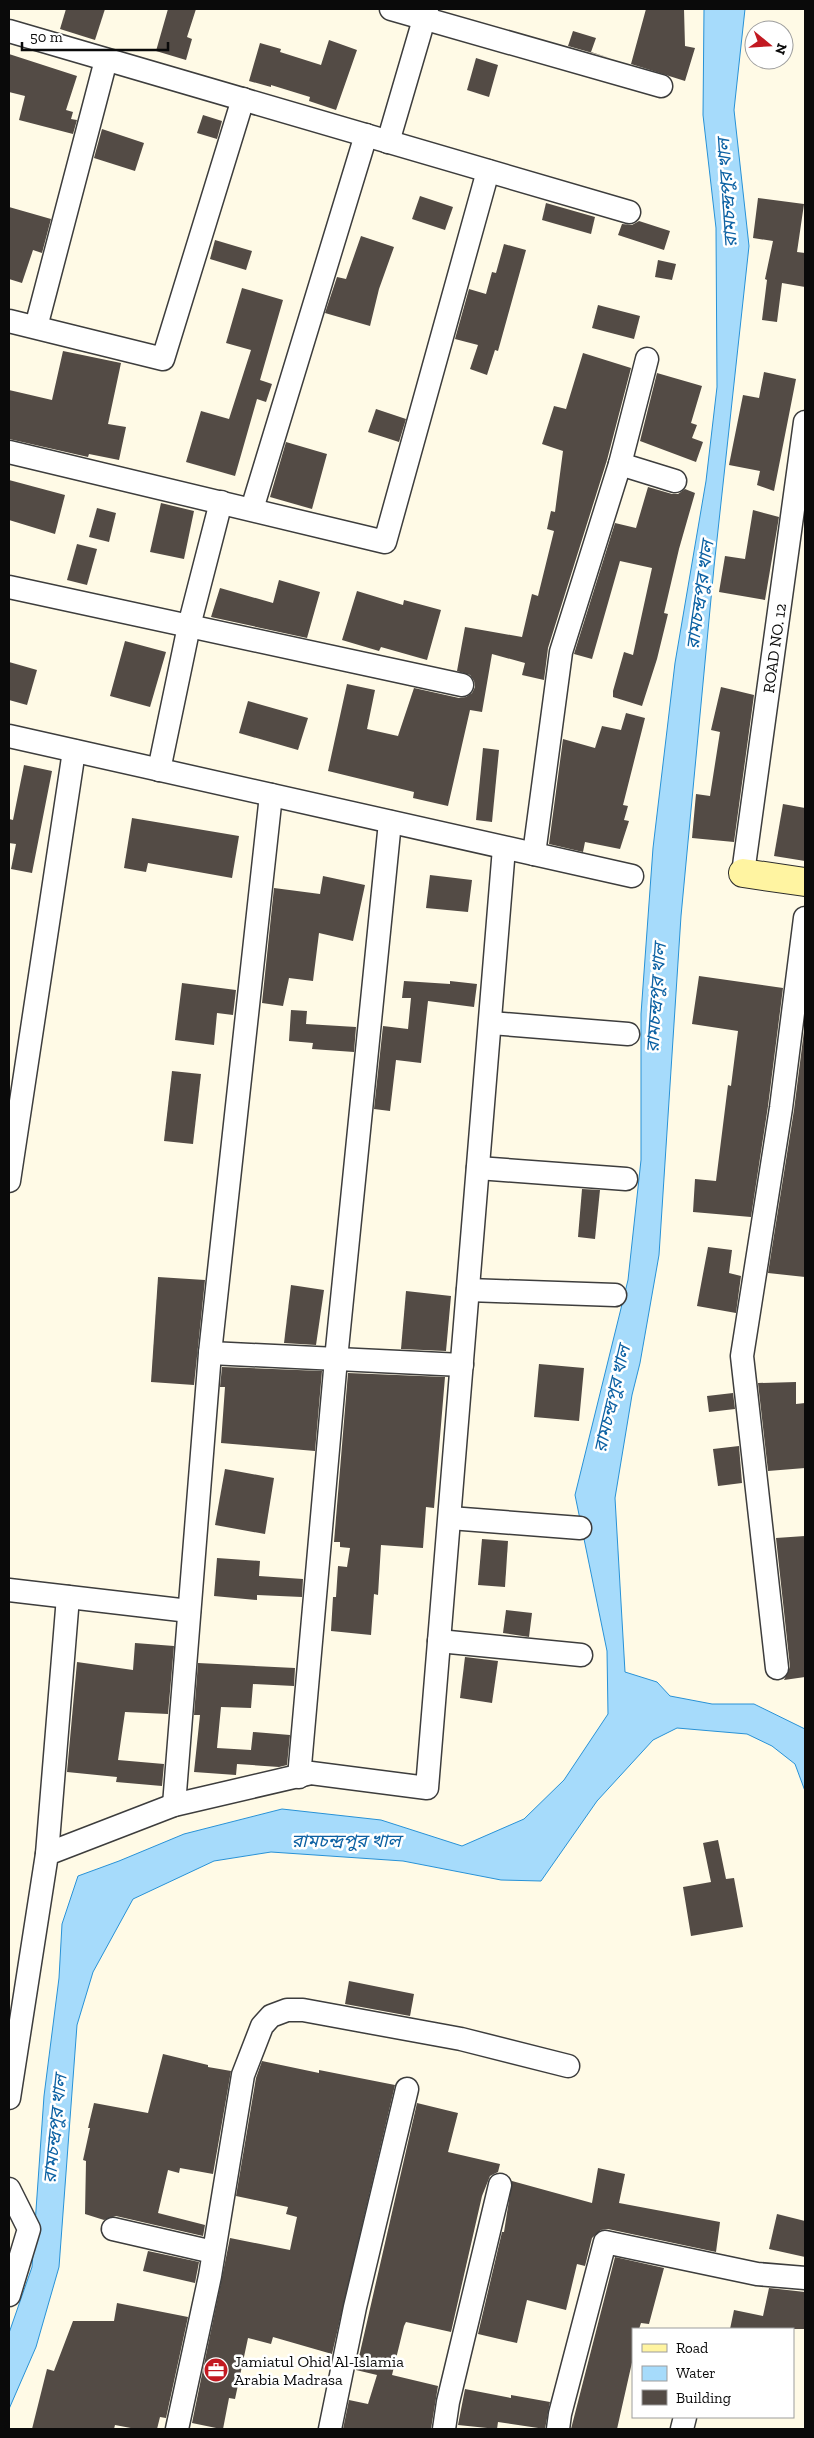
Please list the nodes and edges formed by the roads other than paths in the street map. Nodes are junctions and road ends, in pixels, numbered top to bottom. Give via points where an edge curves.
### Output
1 (391, 9) edge
2 (426, 14) edge
3 (9, 31) edge
4 (106, 60) junction
5 (661, 86) dead end
6 (243, 99) junction
7 (366, 135) junction
8 (388, 142) junction
9 (488, 171) junction
10 (629, 212) dead end
11 (9, 321) edge
12 (36, 327) junction
13 (648, 359) dead end
14 (805, 422) edge
15 (9, 452) edge
16 (620, 464) junction
17 (675, 481) dead end
18 (221, 502) junction
19 (252, 509) junction
20 (9, 587) edge
21 (189, 626) junction
22 (462, 685) dead end
23 (9, 736) edge
24 (74, 751) junction
25 (159, 770) junction
26 (272, 795) junction
27 (390, 822) junction
28 (504, 848) junction
29 (534, 854) junction
30 (744, 873) joint
31 (632, 876) dead end
32 (805, 882) edge
33 (805, 918) edge
34 (490, 1023) junction
35 (628, 1034) dead end
36 (478, 1168) junction
37 (626, 1179) dead end
38 (9, 1181) edge
39 (468, 1290) junction
40 (615, 1295) dead end
41 (210, 1353) junction
42 (336, 1359) junction
43 (462, 1365) junction
44 (450, 1518) junction
45 (580, 1528) dead end
46 (9, 1590) edge
47 (68, 1597) junction
48 (189, 1611) junction
49 (439, 1642) junction
50 (581, 1655) dead end
51 (777, 1668) dead end
52 (299, 1777) junction
53 (174, 1805) junction
54 (47, 1854) junction
55 (568, 2066) dead end
56 (407, 2089) dead end
57 (9, 2098) edge
58 (500, 2185) dead end
59 (9, 2188) edge
60 (113, 2229) dead end
61 (213, 2252) junction
62 (805, 2278) edge
63 (9, 2295) edge
64 (177, 2429) edge
65 (330, 2429) edge
66 (444, 2429) edge
67 (558, 2429) edge

1 - 2 street
2 - 5 street
2 - 8 street
3 - 4 street
4 - 6 street
4 - 12 street
6 - 7 street
6 - 12 street via 163,359
7 - 8 street
7 - 19 street
8 - 9 street
9 - 10 street
9 - 19 street via 385,542
11 - 12 street
13 - 16 street
14 - 30 street, ROAD NO. 12
15 - 18 street
16 - 17 street
16 - 29 street via 562,652
18 - 19 street
18 - 21 street
20 - 21 street
21 - 22 street
21 - 25 street
23 - 24 street
24 - 25 street
24 - 38 street
25 - 26 street
26 - 27 street
26 - 41 street
27 - 28 street
27 - 42 street
28 - 29 street
28 - 34 street
29 - 31 street
30 - 32 street
33 - 51 street via 781,1108 742,1356
34 - 35 street
34 - 36 street
36 - 37 street
36 - 39 street
39 - 40 street
39 - 43 street
41 - 42 street
41 - 48 street
42 - 43 street
42 - 52 street
43 - 44 street
44 - 45 street
44 - 49 street
46 - 47 street
47 - 48 street
47 - 54 street
48 - 53 street
49 - 50 street
49 - 52 street via 427,1788 311,1773
52 - 53 street
53 - 54 street
54 - 57 street
55 - 61 street via 461,2039 303,2010 287,2010 272,2016 262,2026 243,2075
56 - 65 street via 355,2307
58 - 66 street
59 - 63 street via 29,2229
60 - 61 street
61 - 64 street
62 - 67 street via 757,2274 604,2242

